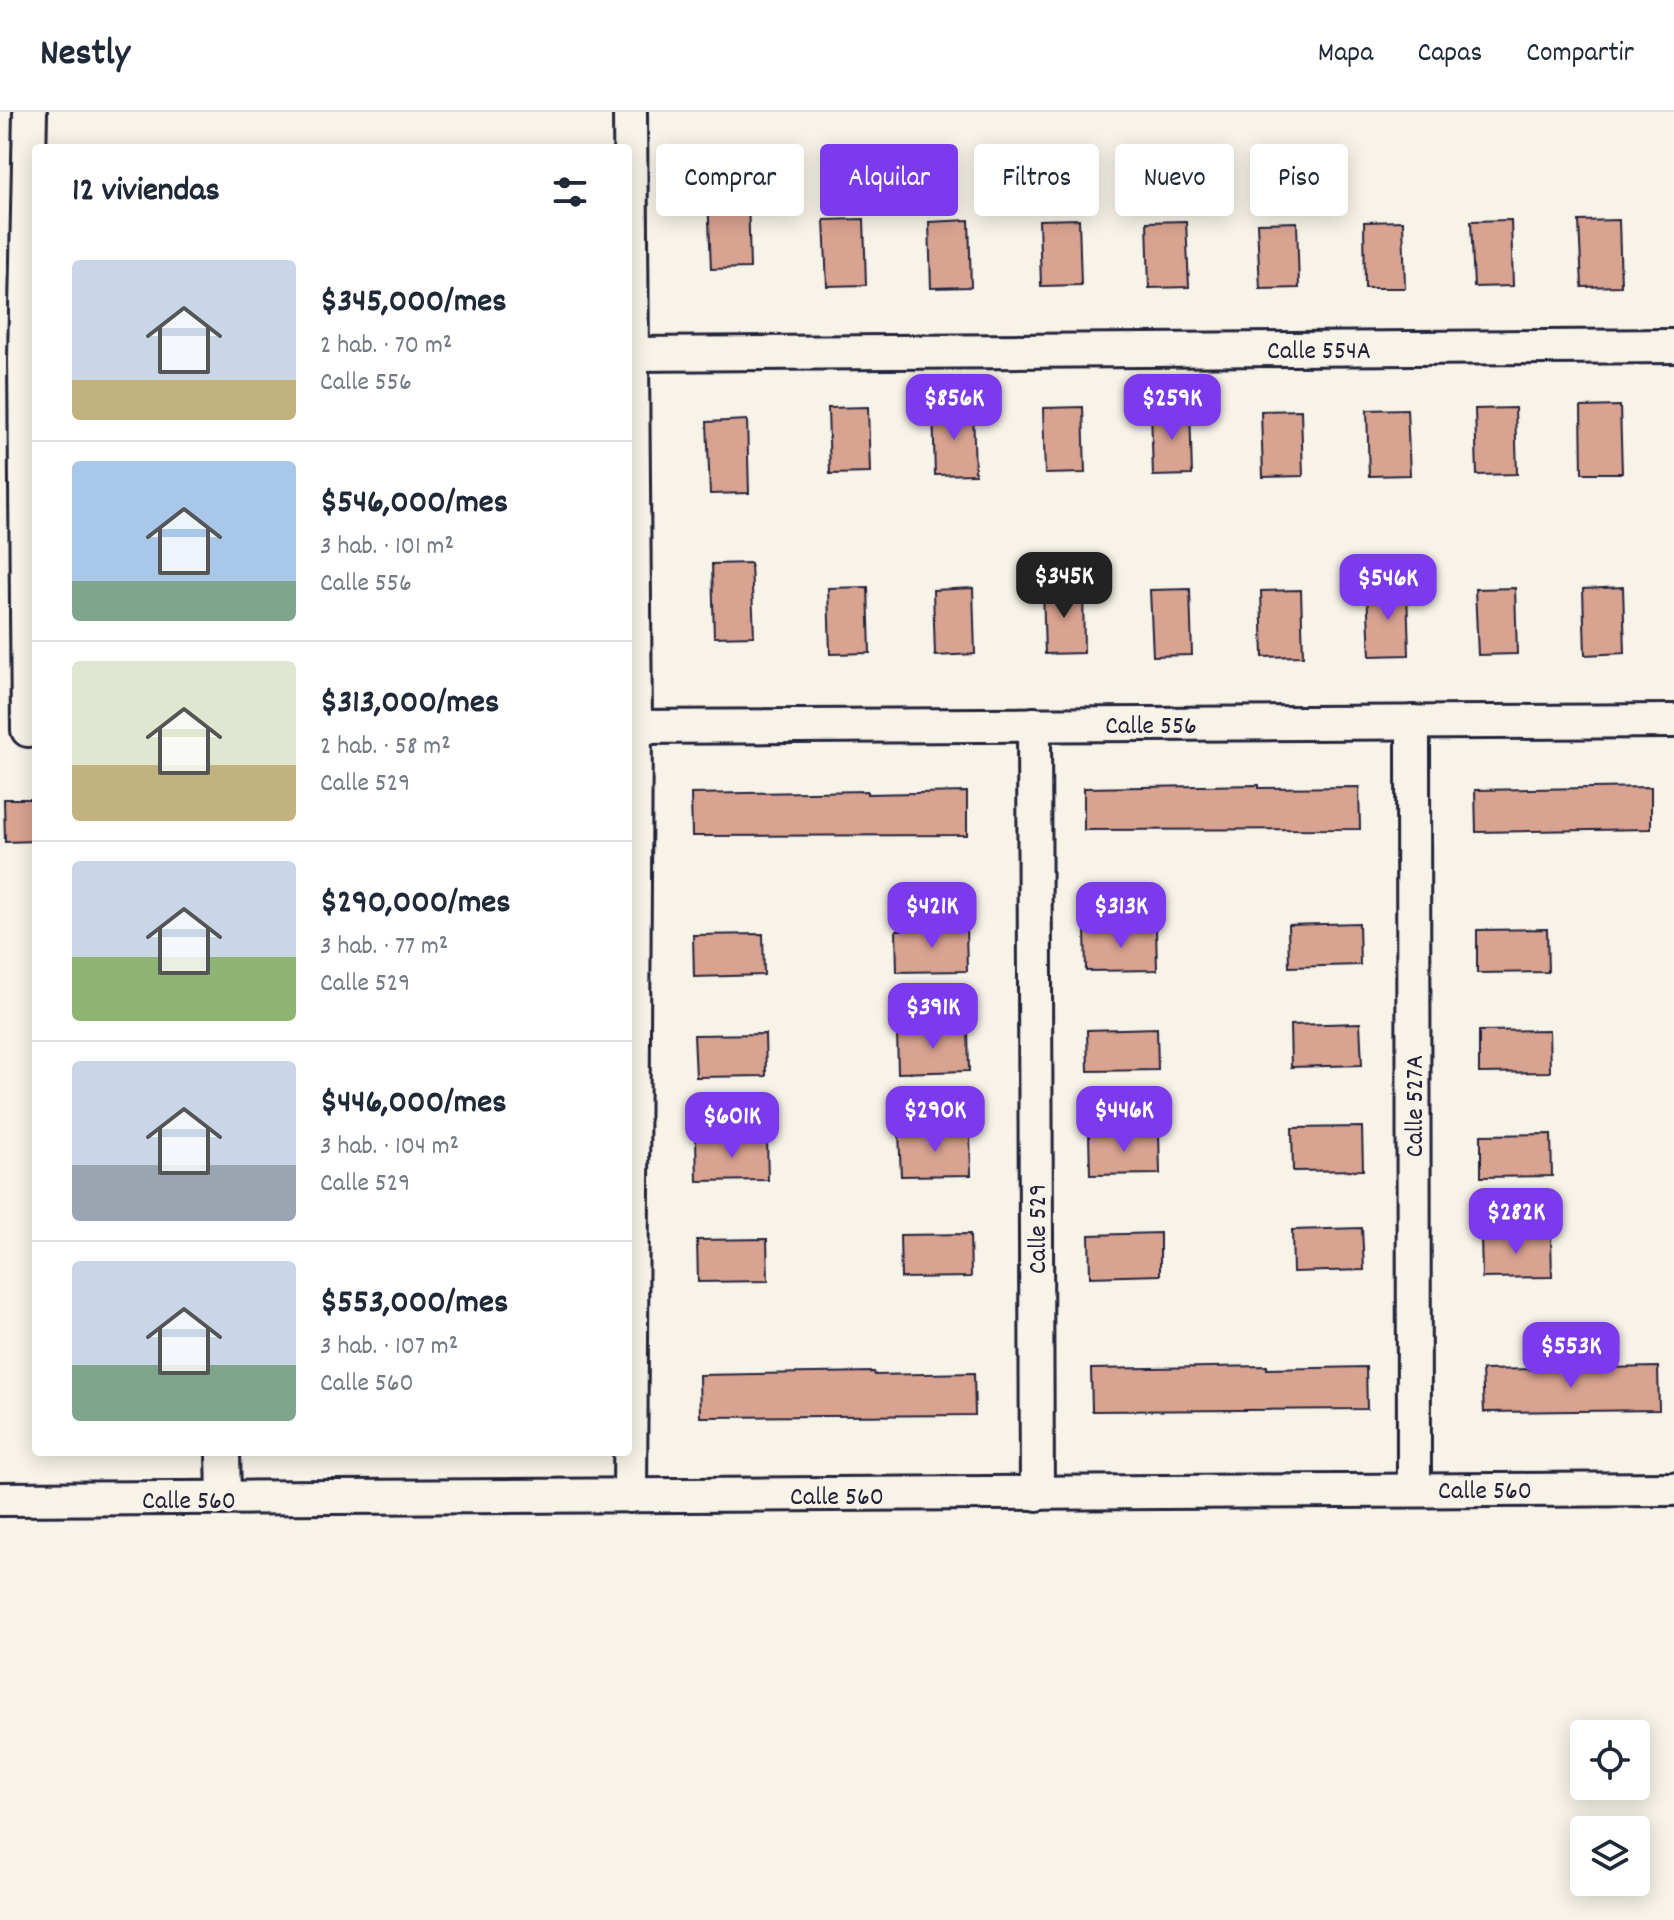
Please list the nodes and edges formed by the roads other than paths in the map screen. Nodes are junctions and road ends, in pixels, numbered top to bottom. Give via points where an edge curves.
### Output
1 (30, 112) edge
2 (630, 112) edge
3 (630, 144) edge
4 (1674, 346) edge
5 (632, 354) edge
6 (20, 359) edge
7 (1674, 721) edge
8 (1413, 722) junction
9 (1034, 724) junction
10 (632, 726) edge
11 (21, 730) edge
12 (223, 1456) edge
13 (630, 1456) edge
14 (1414, 1489) junction
15 (1674, 1489) edge
16 (1037, 1494) junction
17 (630, 1496) junction
18 (224, 1498) junction
19 (0, 1499) edge

1 - 6 street
2 - 3 street
4 - 5 street, Calle 554A
6 - 11 street
7 - 8 street, Calle 556
8 - 9 street, Calle 556
8 - 14 street, Calle 527A
9 - 10 street, Calle 556
9 - 16 street, Calle 529
12 - 18 street
13 - 17 street
14 - 15 street, Calle 560
14 - 16 street, Calle 560
16 - 17 street, Calle 560
17 - 18 street, Calle 560
18 - 19 street, Calle 560

